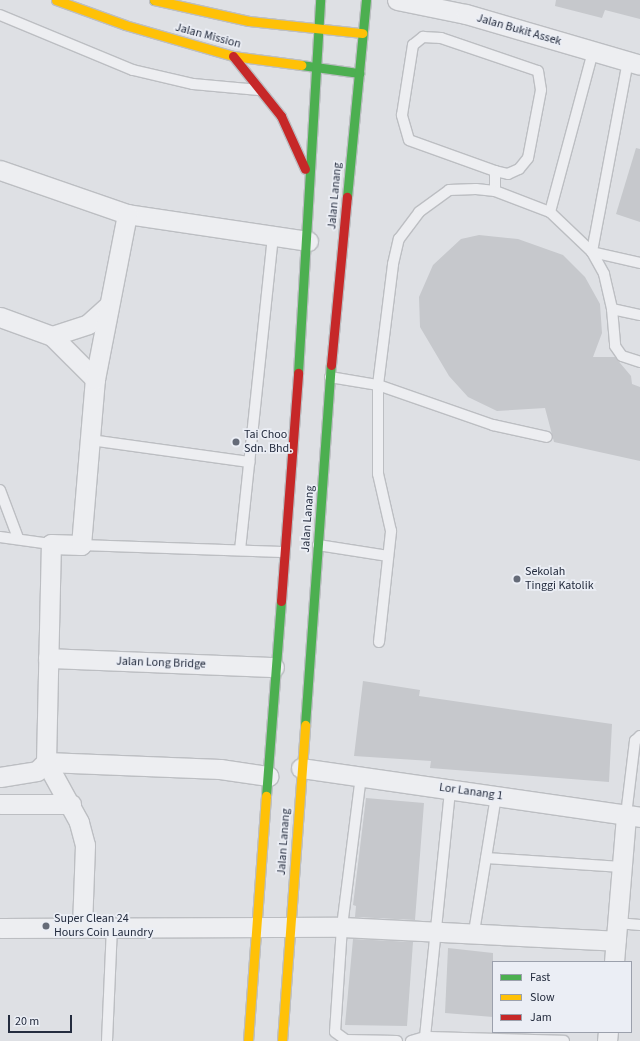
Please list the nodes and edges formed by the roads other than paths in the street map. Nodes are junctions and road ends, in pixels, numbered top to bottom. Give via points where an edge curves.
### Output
1 (56, 0) edge
2 (154, 0) edge
3 (320, 0) edge
4 (366, 0) edge
5 (397, 0) edge
6 (0, 15) edge
7 (318, 28) junction
8 (362, 33) junction
9 (593, 51) junction
10 (233, 56) junction
11 (634, 63) edge
12 (316, 67) junction
13 (359, 73) junction
14 (263, 91) junction
15 (0, 170) edge
16 (495, 171) junction
17 (308, 176) junction
18 (495, 191) junction
19 (550, 212) junction
20 (127, 214) junction
21 (272, 235) junction
22 (308, 241) junction
23 (592, 252) junction
24 (640, 263) edge
25 (109, 305) junction
26 (612, 309) junction
27 (640, 315) edge
28 (0, 317) edge
29 (52, 336) junction
30 (640, 362) edge
31 (330, 377) junction
32 (95, 379) junction
33 (378, 384) junction
34 (547, 437) dead end
35 (90, 440) junction
36 (249, 462) junction
37 (0, 490) edge
38 (0, 537) edge
39 (18, 538) junction
40 (50, 544) junction
41 (81, 545) junction
42 (318, 545) junction
43 (240, 550) junction
44 (282, 552) junction
45 (388, 556) junction
46 (379, 642) dead end
47 (48, 658) junction
48 (274, 667) junction
49 (640, 736) edge
50 (46, 762) junction
51 (301, 768) junction
52 (0, 776) edge
53 (268, 776) junction
54 (361, 776) junction
55 (450, 789) junction
56 (496, 796) junction
57 (0, 804) edge
58 (70, 804) junction
59 (633, 816) edge
60 (486, 858) junction
61 (622, 867) junction
62 (640, 925) edge
63 (255, 926) junction
64 (290, 926) junction
65 (82, 927) junction
66 (112, 927) junction
67 (342, 927) junction
68 (0, 928) edge
69 (433, 930) junction
70 (474, 932) junction
71 (616, 932) junction
72 (614, 961) edge
73 (425, 1037) junction
74 (107, 1041) edge
75 (248, 1041) edge
76 (282, 1041) edge
77 (397, 1041) edge
78 (411, 1041) edge
79 (564, 1041) edge

1 - 10 main road, Jalan Mission via 125,25
2 - 7 main road, Jalan Mission via 249,21
3 - 7 main road, Jalan Lanang
4 - 8 main road, Jalan Lanang
5 - 9 street, Jalan Bukit Assek via 466,14
6 - 14 lane via 133,70 193,84
7 - 8 main road, Jalan Mission
7 - 12 main road, Jalan Lanang
8 - 13 main road, Jalan Lanang
9 - 11 street, Jalan Bukit Assek
9 - 19 lane
10 - 12 main road, Jalan Mission
10 - 14 main road
11 - 23 lane
12 - 13 main road, Jalan Mission
12 - 17 main road, Jalan Lanang
13 - 31 main road, Jalan Lanang
14 - 17 main road via 294,137
15 - 20 street
16 - 16 lane via 409,140 402,115 413,45 423,37 441,38 538,71 541,90 528,158 519,169 508,174
16 - 18 lane
17 - 22 main road, Jalan Lanang
18 - 19 lane
18 - 33 lane via 449,190 419,212 399,239 393,264
19 - 23 lane
20 - 21 street
20 - 25 street
21 - 22 street
21 - 36 lane
22 - 44 main road, Jalan Lanang
23 - 24 lane
23 - 26 lane via 604,274
25 - 29 street via 88,324
25 - 32 street
26 - 27 lane
26 - 30 lane via 615,346 622,356
28 - 29 street
29 - 32 street
31 - 33 lane
31 - 42 main road, Jalan Lanang
32 - 35 street
33 - 34 lane via 493,425
33 - 45 lane via 378,474 390,520
35 - 36 lane
35 - 41 street
36 - 43 lane
37 - 39 lane
38 - 39 lane
39 - 40 lane
40 - 41 street
40 - 47 street
41 - 43 lane
42 - 45 lane
42 - 51 main road, Jalan Lanang
43 - 44 lane
44 - 48 main road, Jalan Lanang
45 - 46 lane
47 - 48 street, Jalan Long Bridge
47 - 50 street
48 - 53 main road, Jalan Lanang
49 - 59 lane via 635,741
50 - 52 street via 37,771
50 - 53 street via 220,768
50 - 58 street
51 - 54 street, Lor Lanang 1
51 - 64 main road, Jalan Lanang
53 - 63 main road, Jalan Lanang
54 - 55 street, Lor Lanang 1
54 - 67 lane
55 - 56 street, Lor Lanang 1
55 - 69 lane
56 - 59 street, Lor Lanang 1
56 - 60 lane
57 - 58 street
58 - 65 street via 85,845
59 - 61 street
60 - 61 lane
60 - 70 lane
61 - 71 street
62 - 71 lane
63 - 64 street
63 - 66 street
63 - 75 main road, Jalan Lanang
64 - 67 street
64 - 76 main road, Jalan Lanang
65 - 66 street
65 - 68 street
66 - 74 lane
67 - 69 street
67 - 77 lane via 335,1032 346,1040
69 - 70 street
69 - 73 lane
70 - 71 street
71 - 72 street
73 - 78 lane
73 - 79 lane

